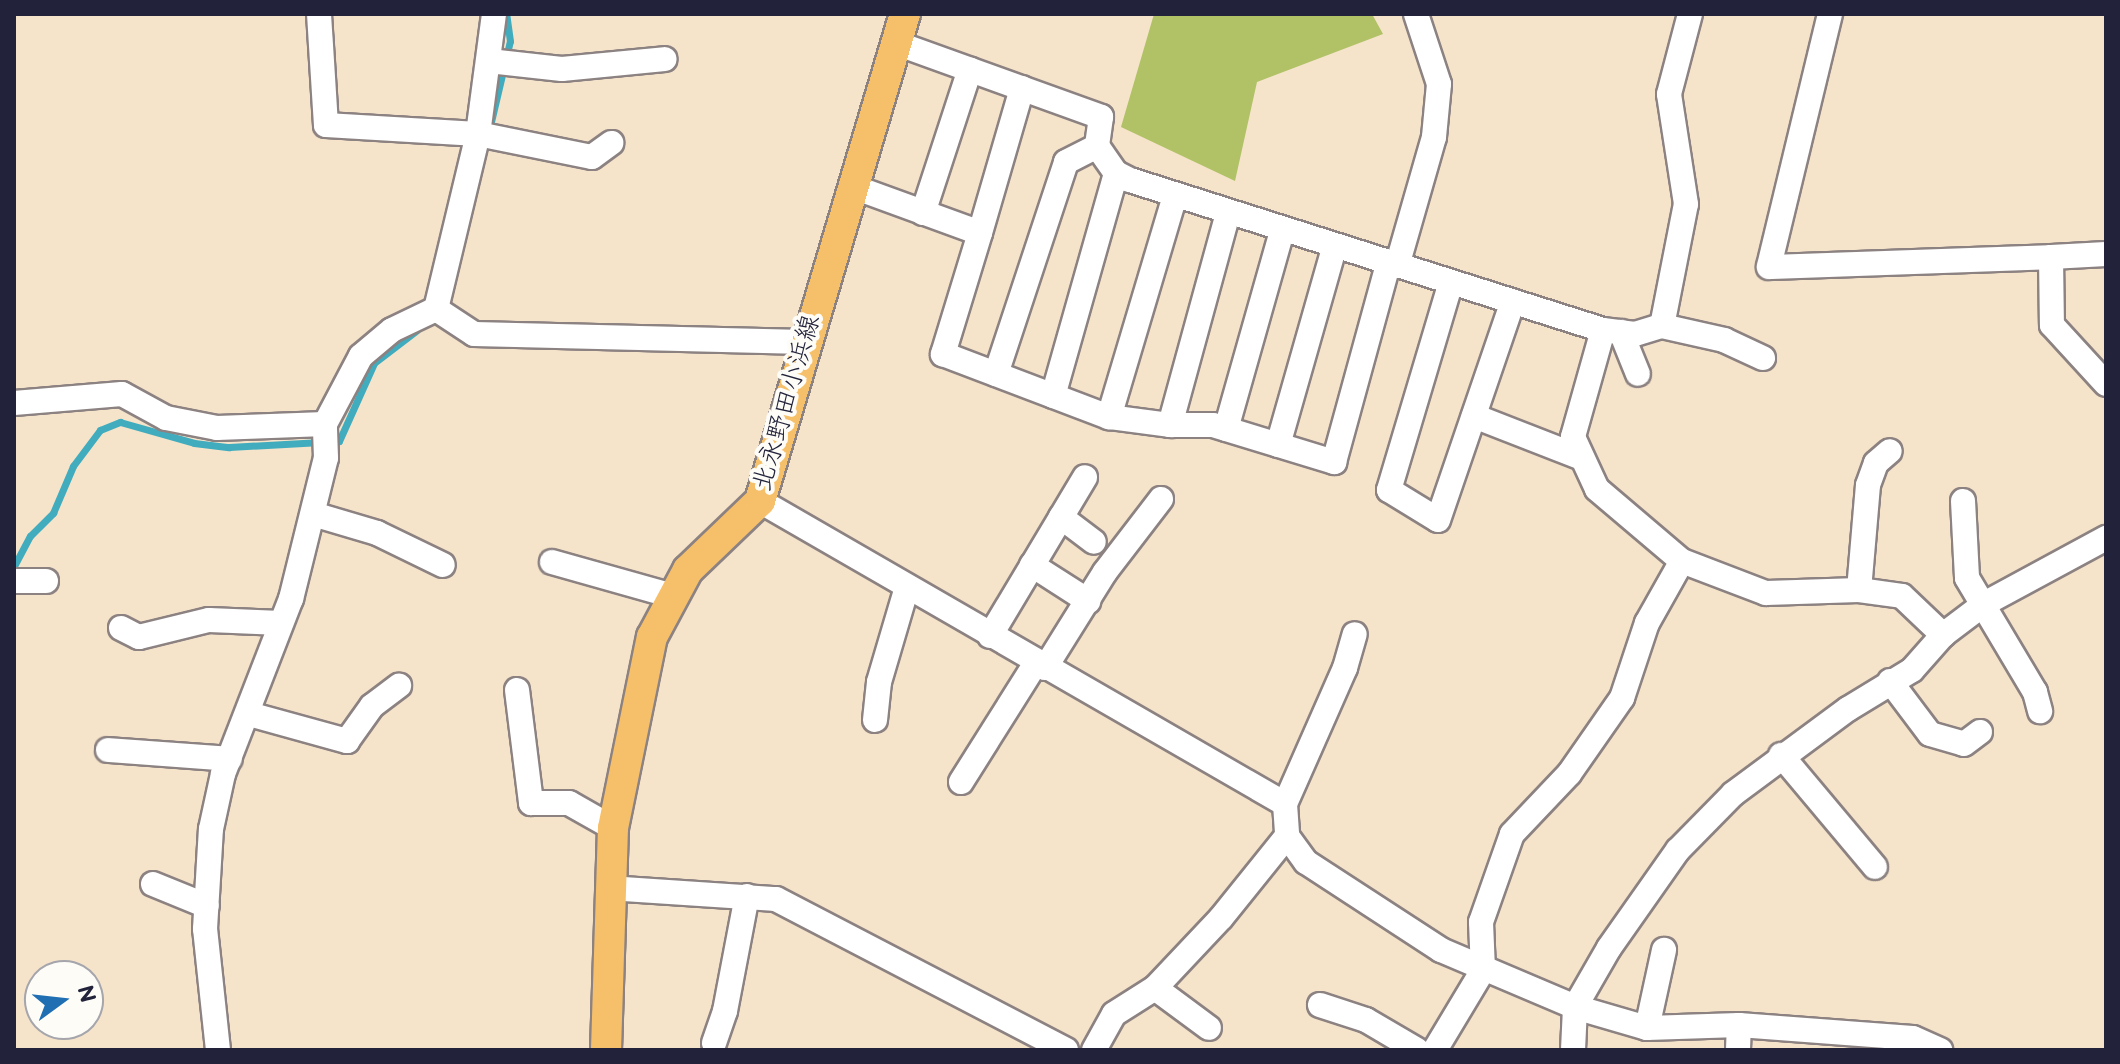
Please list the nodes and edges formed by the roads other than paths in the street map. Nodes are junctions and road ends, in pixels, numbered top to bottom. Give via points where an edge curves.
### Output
1 (319, 14) edge
2 (494, 14) edge
3 (905, 14) edge
4 (1416, 14) edge
5 (1690, 14) edge
6 (1830, 14) edge
7 (896, 43) junction
8 (665, 59) dead end
9 (490, 61) junction
10 (970, 69) junction
11 (1022, 88) junction
12 (478, 134) junction
13 (611, 143) dead end
14 (1097, 146) junction
15 (1116, 173) junction
16 (851, 186) junction
17 (1175, 195) junction
18 (923, 213) junction
19 (1228, 213) junction
20 (1282, 231) junction
21 (980, 233) junction
22 (1334, 248) junction
23 (2106, 254) edge
24 (2051, 257) junction
25 (1392, 265) junction
26 (1451, 282) junction
27 (1513, 301) junction
28 (436, 309) junction
29 (1662, 326) junction
30 (1612, 331) junction
31 (805, 342) junction
32 (1763, 358) dead end
33 (996, 374) junction
34 (1638, 374) dead end
35 (2106, 384) edge
36 (1053, 396) junction
37 (14, 403) edge
38 (1474, 416) junction
39 (1109, 417) junction
40 (325, 424) junction
41 (1170, 425) junction
42 (1226, 429) junction
43 (1278, 445) junction
44 (1890, 451) dead end
45 (1579, 457) junction
46 (1085, 477) dead end
47 (1161, 499) dead end
48 (760, 501) junction
49 (1963, 501) dead end
50 (313, 514) junction
51 (1061, 517) junction
52 (2106, 538) edge
53 (1094, 542) dead end
54 (1682, 561) junction
55 (552, 562) dead end
56 (443, 565) dead end
57 (1032, 565) junction
58 (14, 581) edge
59 (46, 581) dead end
60 (907, 587) junction
61 (1859, 590) junction
62 (673, 596) junction
63 (1088, 601) junction
64 (1984, 604) junction
65 (281, 623) junction
66 (121, 628) dead end
67 (1355, 634) dead end
68 (1943, 635) junction
69 (990, 636) junction
70 (1040, 665) junction
71 (1890, 681) junction
72 (399, 686) dead end
73 (517, 690) dead end
74 (2040, 711) dead end
75 (249, 714) junction
76 (875, 720) dead end
77 (1980, 732) dead end
78 (108, 750) dead end
79 (1781, 755) junction
80 (230, 759) junction
81 (961, 782) dead end
82 (1285, 804) junction
83 (613, 828) junction
84 (1287, 836) junction
85 (1875, 867) dead end
86 (153, 884) dead end
87 (609, 888) junction
88 (747, 896) junction
89 (207, 906) junction
90 (1664, 950) dead end
91 (1483, 970) junction
92 (1155, 988) junction
93 (1320, 1005) dead end
94 (1575, 1007) junction
95 (1739, 1025) junction
96 (1209, 1028) dead end
97 (1647, 1028) junction
98 (714, 1043) dead end
99 (1100, 1047) edge
100 (218, 1050) edge
101 (606, 1050) edge
102 (1066, 1050) edge
103 (1417, 1050) edge
104 (1435, 1050) edge
105 (1573, 1050) edge
106 (1738, 1050) edge
107 (1940, 1050) edge

1 - 12 street via 326,125
2 - 9 street
3 - 7 main road, 北永野田小浜線
4 - 25 street via 1439,84 1436,124
5 - 29 street via 1669,94 1686,204
6 - 24 street via 1769,267
7 - 10 street
7 - 16 main road, 北永野田小浜線
8 - 9 street via 562,69
9 - 12 street
10 - 11 street
10 - 18 street
11 - 14 street via 1101,117
11 - 21 street
12 - 13 street via 592,157
12 - 28 street
14 - 15 street
14 - 33 street via 1066,162
15 - 17 street
15 - 36 street
16 - 18 street
16 - 31 main road, 北永野田小浜線
17 - 19 street
17 - 39 street
18 - 21 street
19 - 20 street
19 - 41 street
20 - 22 street
20 - 42 street
21 - 33 street via 943,354
22 - 25 street
22 - 43 street
23 - 24 street
24 - 35 street via 2052,325
25 - 26 street
25 - 43 street via 1334,462
26 - 27 street
26 - 38 street via 1389,490 1438,520
27 - 30 street
27 - 38 street
28 - 31 street via 474,334
28 - 40 street via 392,330 361,356
29 - 30 street
29 - 32 street via 1724,340
30 - 34 street
30 - 45 street via 1573,437
31 - 48 main road, 北永野田小浜線
33 - 36 street
36 - 39 street
37 - 40 street via 122,394 166,418 217,428
38 - 45 street
39 - 41 street
40 - 50 street via 326,458
41 - 42 street
42 - 43 street
44 - 61 street via 1876,463 1868,485
45 - 54 street via 1597,489
46 - 51 street
47 - 63 street
48 - 60 street
48 - 62 main road, 北永野田小浜線 via 688,570
49 - 64 street via 1967,578
50 - 56 street via 377,533
50 - 65 street
51 - 53 street
51 - 57 street
52 - 64 street
54 - 61 street via 1766,593
54 - 91 street via 1647,623 1622,698 1569,774 1512,834 1481,922
55 - 62 street
57 - 63 street
57 - 69 street
58 - 59 street
60 - 69 street
60 - 76 street via 879,682
61 - 68 street via 1902,596
62 - 83 main road, 北永野田小浜線 via 652,637
63 - 70 street
64 - 68 street
64 - 74 street via 2035,692
65 - 66 street via 209,620 139,637
65 - 75 street
67 - 82 street
68 - 71 street via 1912,670
69 - 70 street
70 - 81 street
70 - 82 street
71 - 77 street via 1930,734 1964,744
71 - 79 street
72 - 75 street via 372,706 347,741
73 - 83 street via 531,803 569,803
75 - 80 street
78 - 80 street
79 - 85 street
79 - 94 street via 1678,850
80 - 89 street via 211,829
82 - 84 street
83 - 87 main road, 北永野田小浜線
84 - 91 street via 1306,862 1441,950
84 - 92 street
86 - 89 street
87 - 88 street
87 - 101 main road, 北永野田小浜線
88 - 98 street
88 - 102 street via 801,909
89 - 100 street via 209,999
90 - 97 street
91 - 94 street
91 - 104 street
92 - 96 street
92 - 99 street via 1114,1014
93 - 103 street via 1366,1020
94 - 97 street
94 - 105 street
95 - 97 street
95 - 106 street
95 - 107 street via 1913,1038

